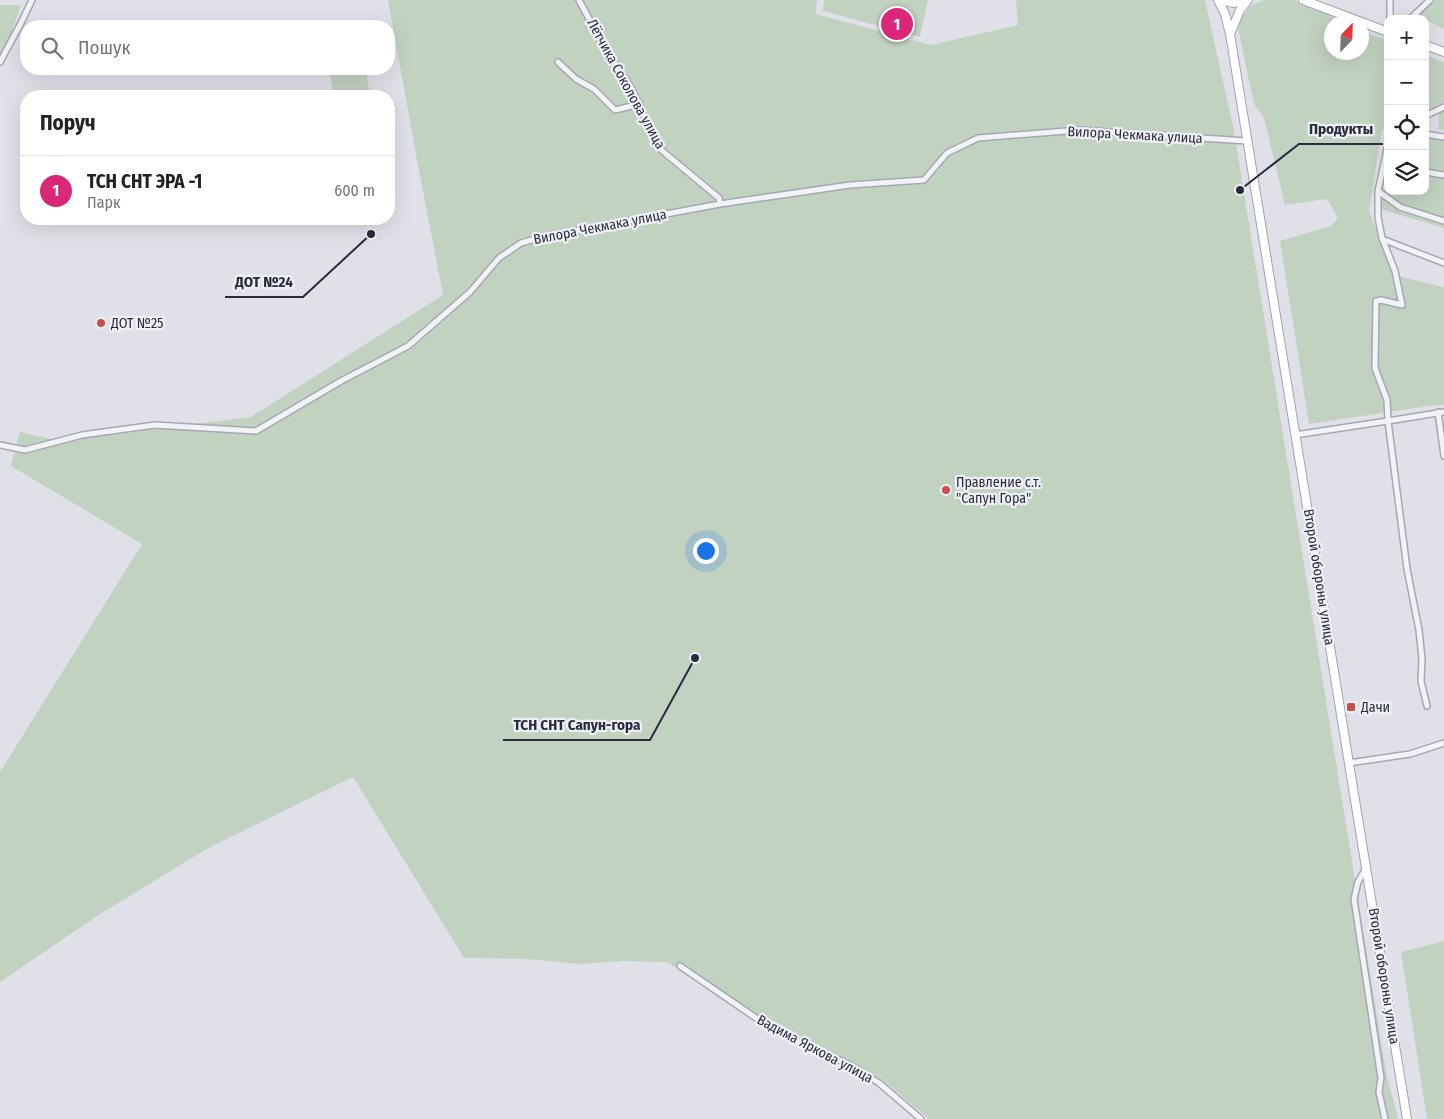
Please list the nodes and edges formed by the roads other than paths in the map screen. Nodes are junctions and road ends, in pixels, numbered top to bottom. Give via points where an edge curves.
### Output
1 (29, 0) edge
2 (579, 0) edge
3 (1220, 0) edge
4 (1247, 0) edge
5 (1303, 0) edge
6 (1390, 0) edge
7 (1430, 0) edge
8 (1390, 15) edge
9 (1414, 15) edge
10 (22, 20) edge
11 (20, 25) edge
12 (1384, 30) edge
13 (1230, 34) junction
14 (1429, 46) edge
15 (1444, 52) edge
16 (0, 62) edge
17 (558, 62) dead end
18 (640, 104) junction
19 (1444, 107) edge
20 (1429, 114) edge
21 (1429, 135) edge
22 (1444, 137) edge
23 (1247, 141) junction
24 (1384, 172) edge
25 (1429, 173) edge
26 (1444, 175) edge
27 (1378, 191) junction
28 (720, 204) junction
29 (1444, 221) edge
30 (1382, 238) junction
31 (1444, 262) edge
32 (1441, 412) edge
33 (1388, 421) junction
34 (1295, 434) junction
35 (0, 445) edge
36 (1444, 456) edge
37 (1427, 706) dead end
38 (1444, 743) edge
39 (1349, 763) junction
40 (1366, 868) junction
41 (680, 966) dead end
42 (921, 1119) edge
43 (1385, 1119) edge
44 (1407, 1119) edge

1 - 10 street
2 - 18 street, Лётчика Соколова улица
3 - 4 main road via 1232,3
3 - 13 main road, Второй обороны улица
4 - 13 main road
5 - 12 main road
6 - 8 street
7 - 9 street
11 - 16 street
13 - 23 main road, Второй обороны улица
14 - 15 main road
17 - 18 street via 576,79 594,89 615,110
18 - 28 street, Лётчика Соколова улица via 657,146 719,198
19 - 20 street
21 - 22 street
23 - 28 street, Вилора Чекмака улица via 1079,130 978,138 947,152 924,180 850,185
23 - 34 main road, Второй обороны улица
24 - 27 street
25 - 26 street
27 - 29 street via 1400,207
27 - 30 street
28 - 35 street, Вилора Чекмака улица via 521,243 498,258 470,292 408,346 256,430 155,425 82,435 25,450
30 - 31 street
30 - 33 street via 1395,271 1402,305 1376,301 1375,368 1383,386
32 - 33 street
32 - 36 street
33 - 34 street
33 - 37 street via 1407,569 1419,630 1421,681
34 - 39 main road, Второй обороны улица
38 - 39 street via 1410,754
39 - 40 main road, Второй обороны улица
40 - 43 street via 1355,891 1355,912
40 - 44 main road, Второй обороны улица
41 - 42 street, Вадима Яркова улица via 772,1029 872,1078

